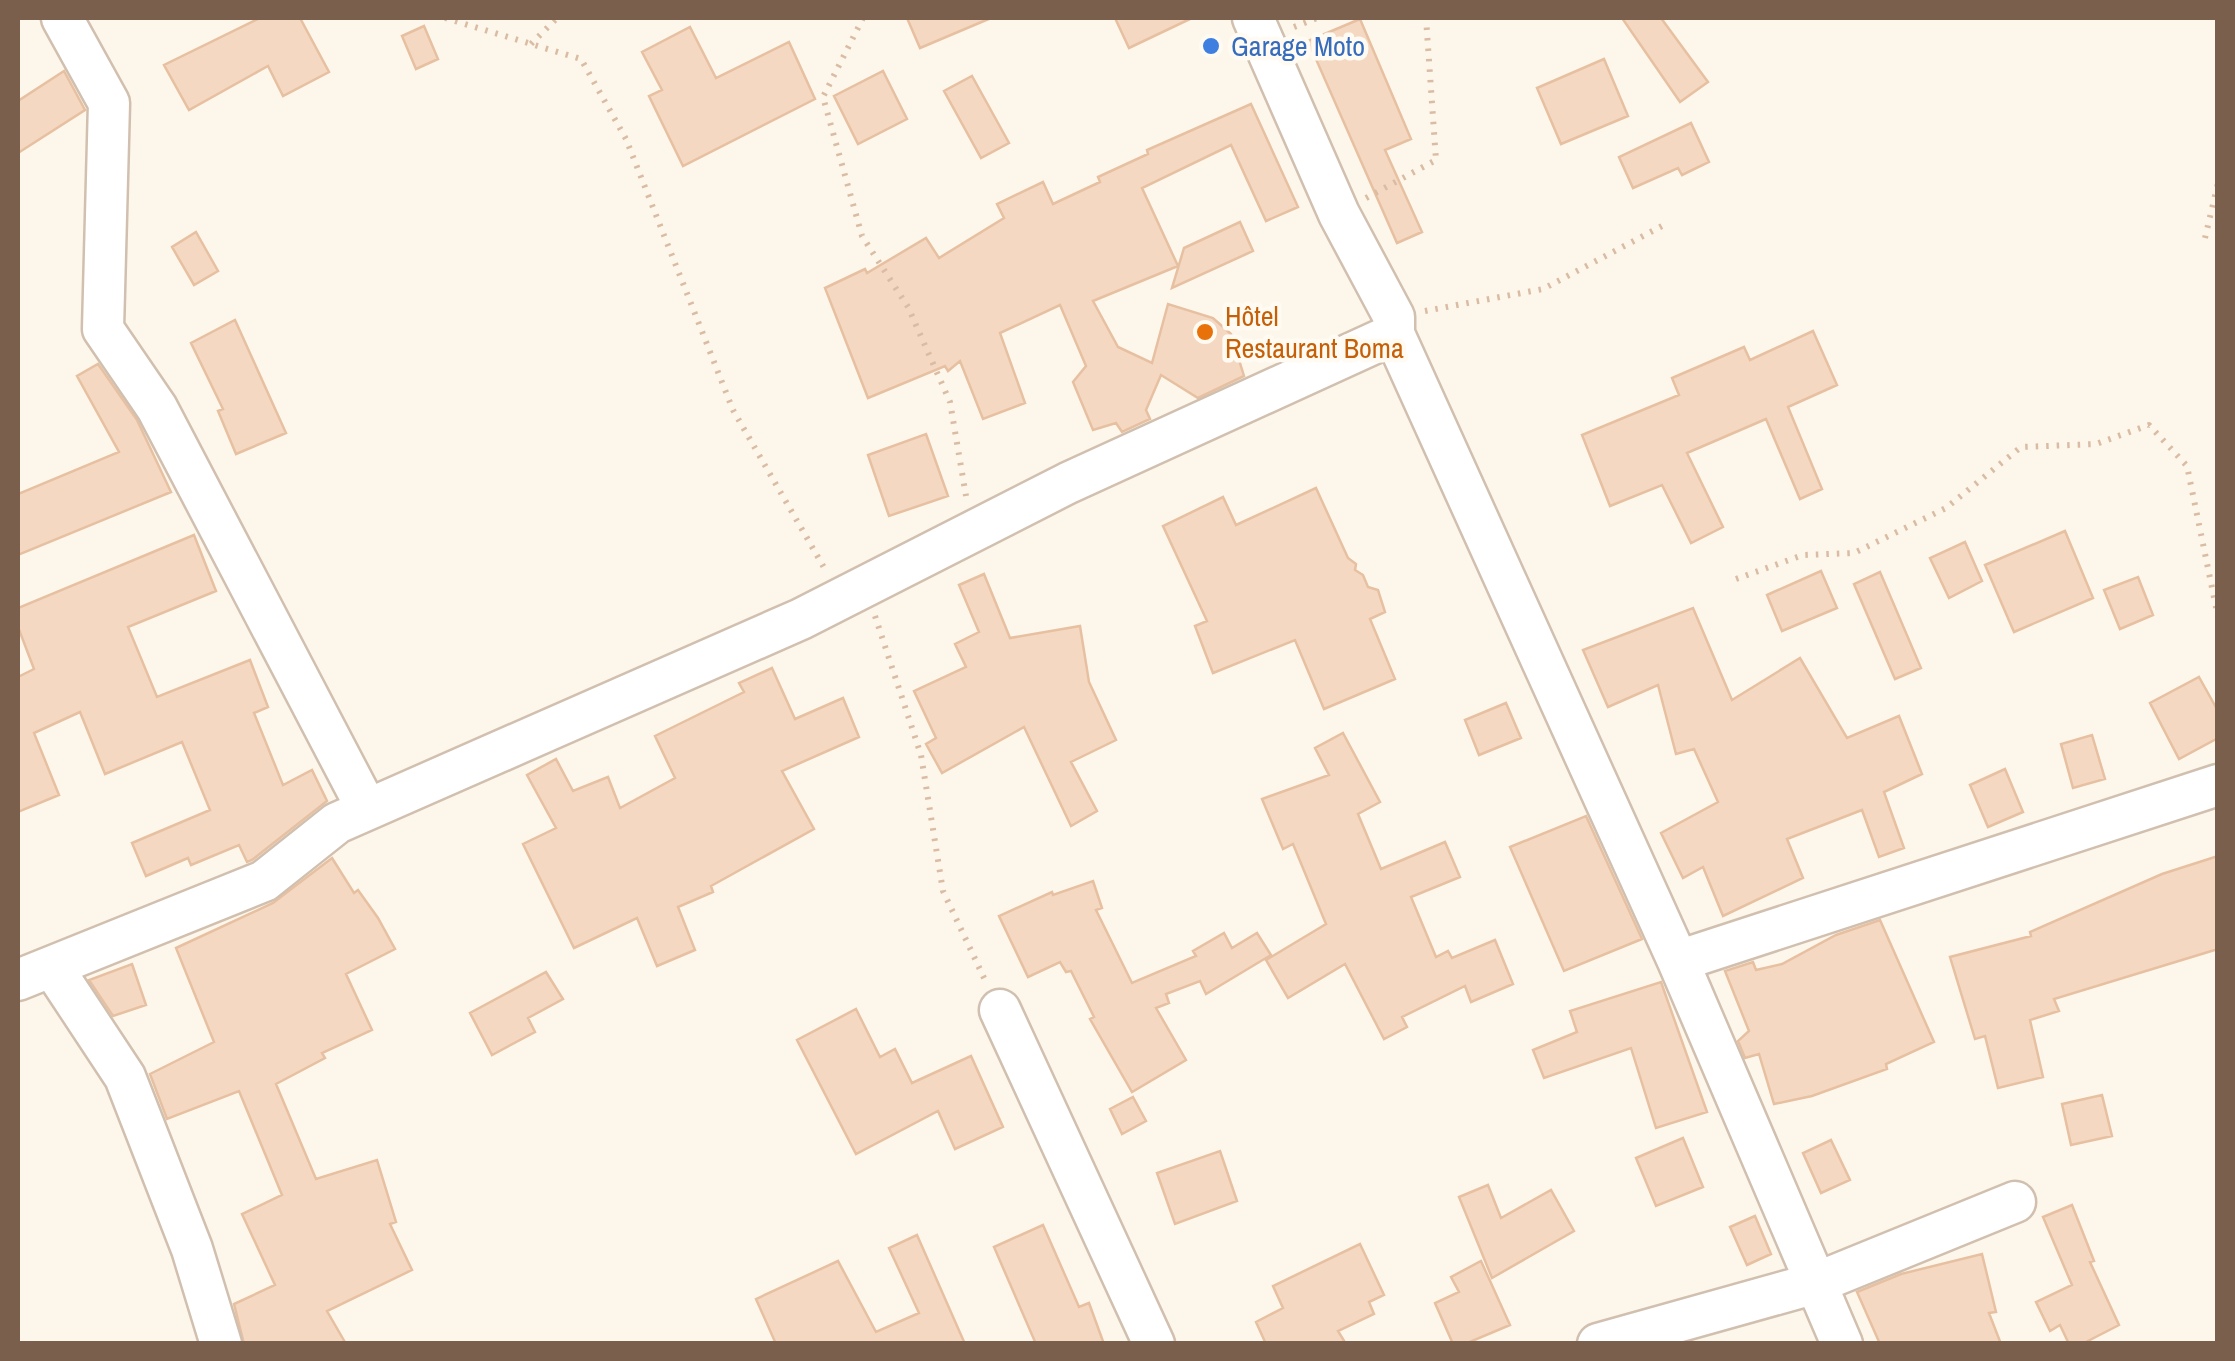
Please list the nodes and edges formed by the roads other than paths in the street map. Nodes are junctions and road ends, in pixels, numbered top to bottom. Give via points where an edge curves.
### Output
1 (62, 18) edge
2 (1254, 18) edge
3 (1394, 325) junction
4 (2218, 784) edge
5 (367, 809) junction
6 (1678, 960) junction
7 (36, 974) edge
8 (1000, 1010) road end
9 (2014, 1202) dead end
10 (1816, 1283) junction
11 (221, 1344) edge
12 (1154, 1344) edge
13 (1598, 1344) edge
14 (1842, 1344) edge

1 - 5 street via 109,103 103,330 157,408
2 - 3 street
3 - 5 street via 853,592
3 - 6 street
4 - 6 street
5 - 7 street via 337,822 264,880
6 - 10 street
7 - 11 street via 125,1076
8 - 12 street
9 - 10 street
10 - 13 street
10 - 14 street

